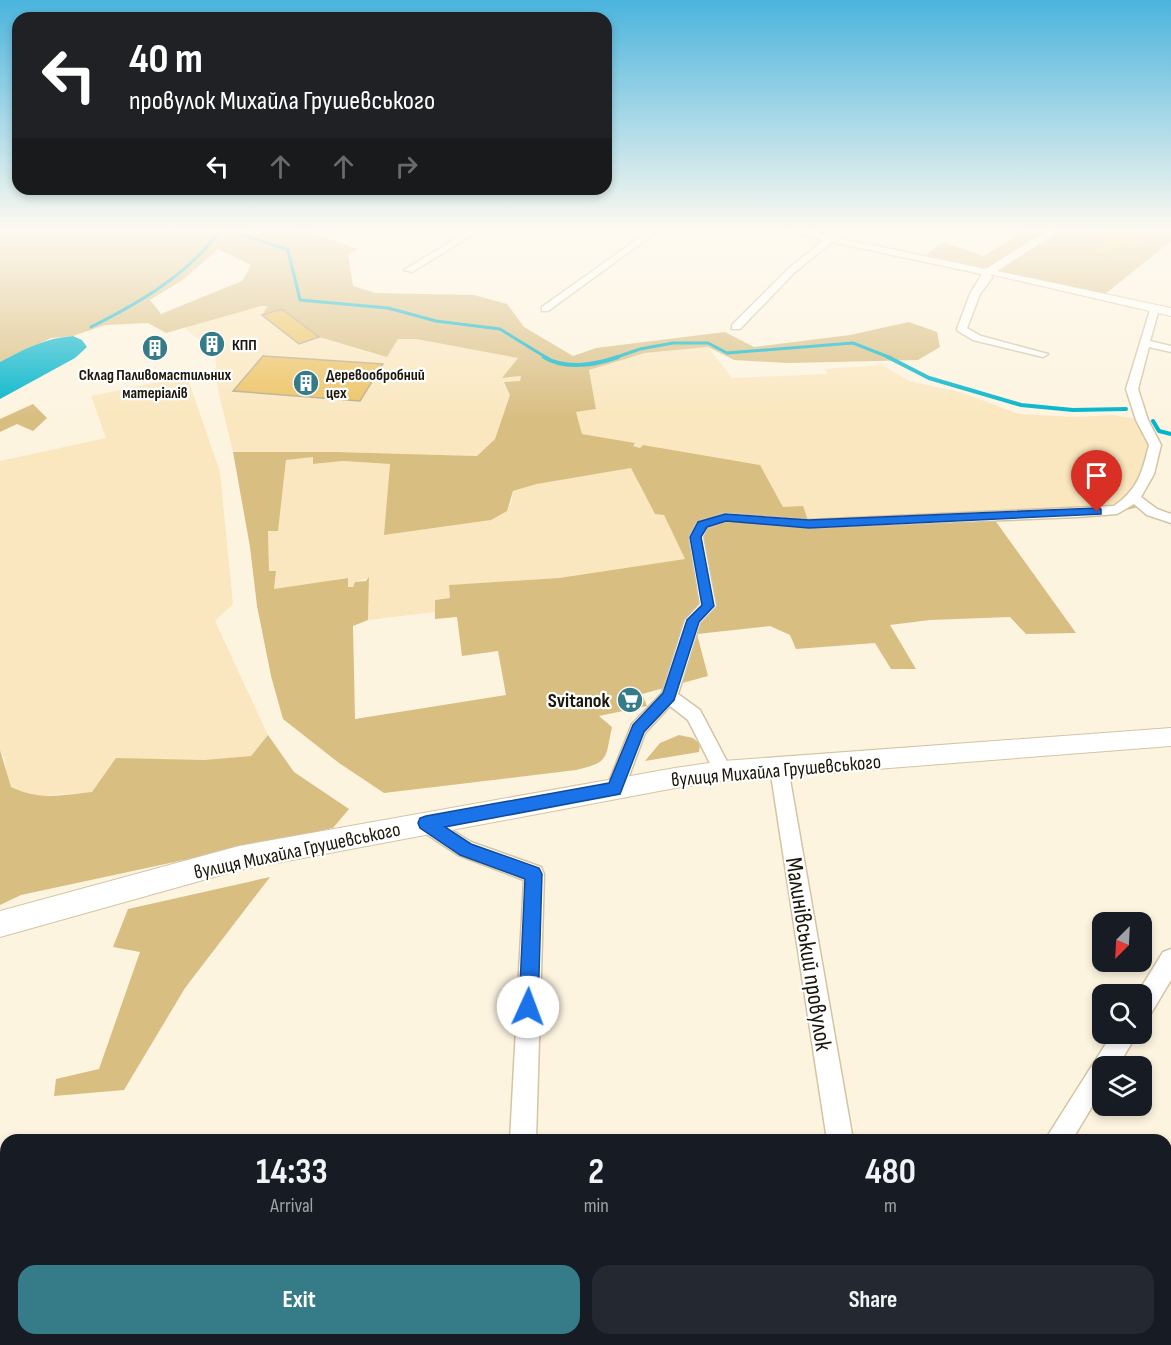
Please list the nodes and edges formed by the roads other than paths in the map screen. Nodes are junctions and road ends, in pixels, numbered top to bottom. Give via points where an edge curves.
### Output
1 (568, 293) edge
2 (770, 293) edge
3 (976, 293) edge
4 (1081, 293) edge
5 (545, 309) dead end
6 (1154, 309) junction
7 (1171, 312) edge
8 (736, 327) dead end
9 (1146, 343) junction
10 (1171, 349) edge
11 (1044, 354) dead end
12 (1134, 498) junction
13 (1171, 519) edge
14 (669, 696) junction
15 (1171, 737) edge
16 (779, 768) junction
17 (723, 771) junction
18 (615, 789) junction
19 (426, 823) junction
20 (0, 924) edge
21 (1171, 960) edge
22 (1152, 991) edge
23 (1092, 1086) edge
24 (523, 1134) edge
25 (839, 1134) edge
26 (1062, 1134) edge

1 - 5 street
2 - 8 street
3 - 11 street via 962,329 977,338
4 - 6 street
6 - 7 street
6 - 9 street
9 - 10 street
9 - 12 street via 1132,389 1155,445 1148,474
12 - 13 street via 1152,512
12 - 14 street via 1117,510 1077,513 809,524 725,517 702,525 696,537 708,606 693,620
14 - 17 street via 694,715
14 - 18 street via 638,729
15 - 16 street, вулиця Михайла Грушевського
16 - 17 street, вулиця Михайла Грушевського
16 - 25 street, Малинівський провулок
17 - 18 street, вулиця Михайла Грушевського
18 - 19 street, вулиця Михайла Грушевського
19 - 20 street, вулиця Михайла Грушевського via 239,858
19 - 24 street via 465,849 534,874
21 - 22 street
23 - 26 street

